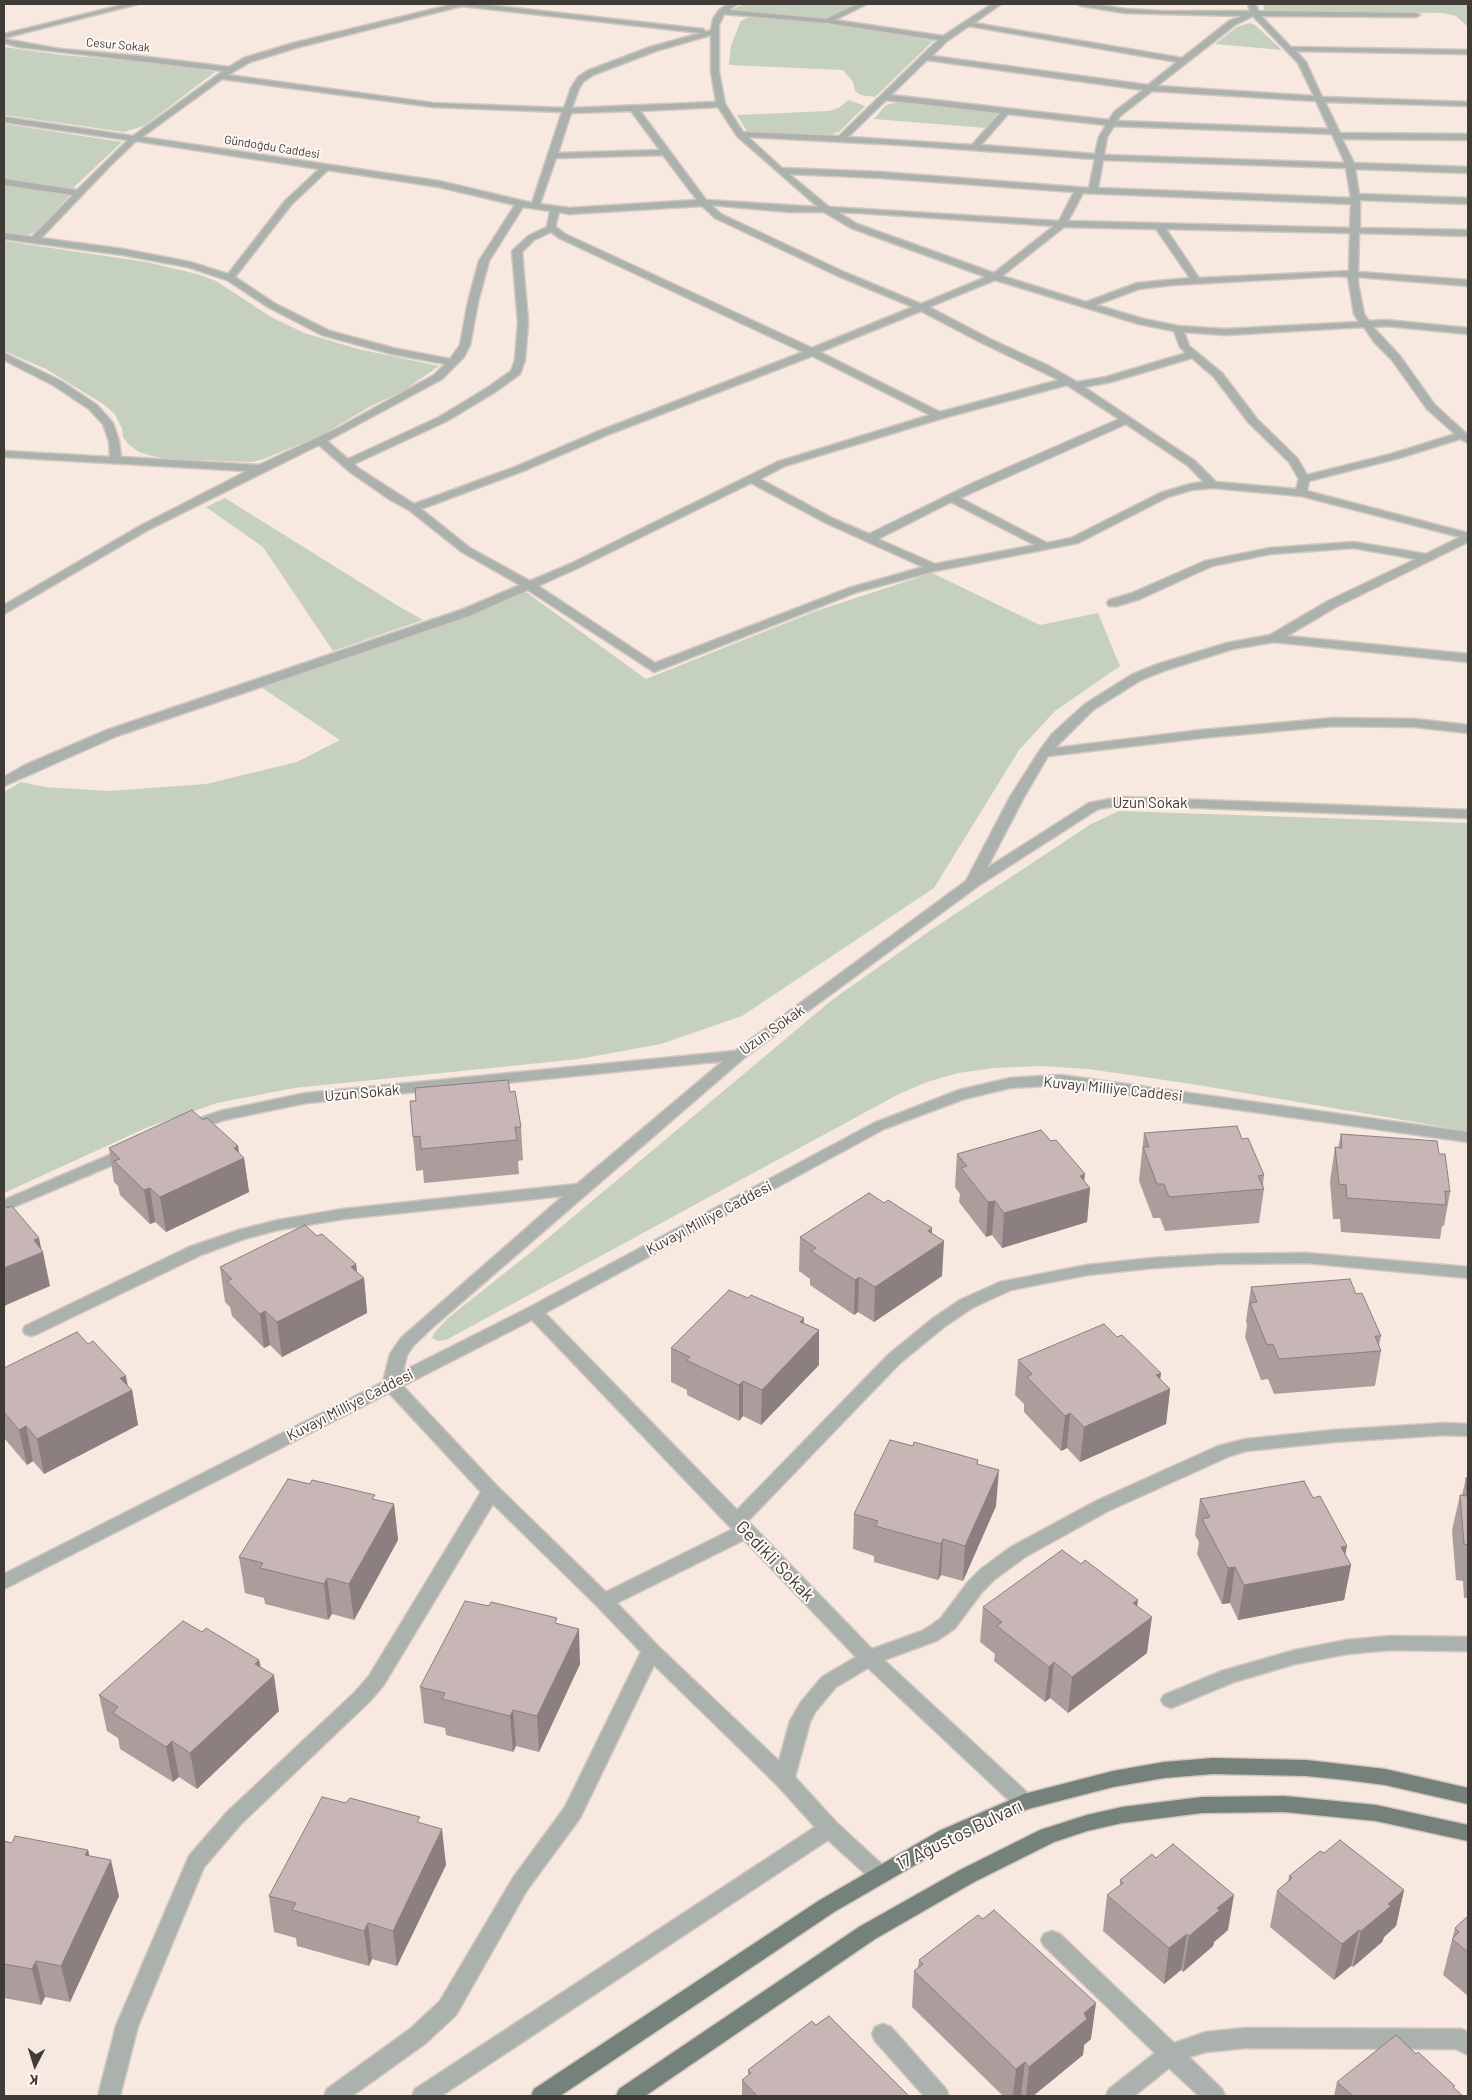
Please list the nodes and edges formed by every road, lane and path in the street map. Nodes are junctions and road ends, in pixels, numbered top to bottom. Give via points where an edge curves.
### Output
1 (134, 4) edge
2 (461, 4) edge
3 (733, 4) edge
4 (863, 4) edge
5 (1081, 4) edge
6 (1252, 4) edge
7 (983, 5) dead end
8 (995, 5) edge
9 (722, 12) junction
10 (1256, 14) junction
11 (1416, 15) dead end
12 (827, 21) junction
13 (969, 24) junction
14 (714, 32) junction
15 (4, 36) edge
16 (944, 40) junction
17 (4, 41) edge
18 (1292, 49) junction
19 (1465, 52) dead end
20 (925, 57) junction
21 (1184, 61) junction
22 (230, 70) junction
23 (222, 77) junction
24 (1149, 88) junction
25 (883, 97) junction
26 (1320, 99) junction
27 (721, 104) junction
28 (1468, 104) edge
29 (634, 109) junction
30 (566, 111) junction
31 (1004, 112) junction
32 (4, 119) edge
33 (1110, 123) junction
34 (740, 134) junction
35 (1337, 134) junction
36 (1468, 137) edge
37 (135, 138) junction
38 (842, 138) junction
39 (974, 146) junction
40 (666, 152) junction
41 (553, 156) junction
42 (1099, 157) junction
43 (1350, 164) junction
44 (325, 168) junction
45 (1468, 170) edge
46 (780, 171) junction
47 (4, 182) edge
48 (1080, 190) junction
49 (1093, 191) junction
50 (79, 193) junction
51 (1356, 199) junction
52 (1468, 201) edge
53 (703, 202) junction
54 (521, 204) junction
55 (535, 206) junction
56 (556, 210) junction
57 (827, 210) junction
58 (1062, 224) junction
59 (1159, 226) junction
60 (552, 228) junction
61 (1356, 230) junction
62 (1468, 233) edge
63 (4, 236) edge
64 (34, 240) junction
65 (1353, 274) junction
66 (995, 277) junction
67 (230, 278) junction
68 (1196, 280) junction
69 (1468, 283) edge
70 (1087, 305) junction
71 (921, 307) junction
72 (1364, 323) junction
73 (1178, 329) junction
74 (1468, 331) edge
75 (812, 352) junction
76 (1194, 354) junction
77 (4, 356) edge
78 (453, 363) junction
79 (1071, 383) junction
80 (939, 416) junction
81 (1126, 420) junction
82 (1465, 437) edge
83 (320, 440) junction
84 (4, 454) edge
85 (116, 459) junction
86 (347, 464) junction
87 (260, 468) junction
88 (750, 478) junction
89 (1304, 479) junction
90 (1213, 485) junction
91 (1301, 494) junction
92 (950, 498) junction
93 (413, 508) junction
94 (1468, 537) edge
95 (871, 538) junction
96 (1047, 547) junction
97 (1430, 558) junction
98 (934, 568) junction
99 (530, 586) junction
100 (1112, 603) dead end
101 (4, 610) edge
102 (1274, 638) junction
103 (1468, 658) edge
104 (1468, 729) edge
105 (1044, 753) junction
106 (4, 782) edge
107 (1468, 814) edge
108 (973, 883) junction
109 (739, 1056) junction
110 (181, 1130) edge
111 (1468, 1137) edge
112 (145, 1145) edge
113 (581, 1189) junction
114 (4, 1206) edge
115 (1468, 1272) edge
116 (534, 1312) junction
117 (31, 1330) dead end
118 (391, 1384) junction
119 (1468, 1430) edge
120 (491, 1490) junction
121 (741, 1526) junction
122 (4, 1582) edge
123 (604, 1601) junction
124 (1468, 1644) edge
125 (651, 1651) junction
126 (869, 1658) junction
127 (1171, 1700) dead end
128 (784, 1779) junction
129 (1468, 1796) edge
130 (1024, 1802) junction
131 (829, 1828) junction
132 (1468, 1833) edge
133 (880, 1875) junction
134 (1052, 1940) dead end
135 (883, 2034) dead end
136 (1468, 2045) edge
137 (1170, 2054) junction
138 (109, 2096) edge
139 (335, 2096) edge
140 (422, 2096) edge
141 (542, 2096) edge
142 (626, 2096) edge
143 (938, 2096) edge
144 (1117, 2096) edge
145 (1214, 2096) edge

1 - 15 street
2 - 14 street
2 - 22 street via 296,45 247,60
3 - 9 street
4 - 12 street
5 - 10 street via 1148,13
6 - 10 street
7 - 8 street
8 - 13 street
9 - 12 street
9 - 14 street
10 - 11 street
10 - 18 street
10 - 21 street via 1232,24
12 - 16 street
13 - 16 street
13 - 21 street
14 - 27 street via 715,72
14 - 30 street via 654,49 590,73 578,83
16 - 20 street
17 - 22 street, Cesur Sokak via 60,51
18 - 19 street
18 - 26 street via 1305,66
20 - 24 street
20 - 25 street
21 - 24 street
22 - 23 street
23 - 30 street via 414,103
23 - 37 street
24 - 26 street
24 - 33 street
25 - 31 street
25 - 38 street
26 - 28 street
26 - 35 street
27 - 29 street
27 - 34 street
29 - 30 street
29 - 40 street
30 - 41 street
31 - 33 street
31 - 39 street
32 - 37 street, Gündoğdu Caddesi
33 - 35 street
33 - 42 street
34 - 38 street
34 - 46 street
35 - 36 street
35 - 43 street
37 - 44 street, Gündoğdu Caddesi
37 - 50 street
38 - 39 street
39 - 42 street
40 - 41 street
40 - 53 street
41 - 55 street
42 - 43 street
42 - 49 street
43 - 45 street
43 - 51 street
44 - 54 street, Gündoğdu Caddesi via 439,184
44 - 67 street via 288,204
46 - 48 street
46 - 57 street
47 - 50 street
48 - 49 street
48 - 58 street
49 - 51 street
50 - 64 street
51 - 52 street
51 - 61 street
53 - 56 street, Gündoğdu Caddesi via 586,211
53 - 57 street, Gündoğdu Caddesi
53 - 71 street via 726,221
54 - 55 street, Gündoğdu Caddesi
54 - 78 street via 484,261 464,345
55 - 56 street, Gündoğdu Caddesi
56 - 60 street
57 - 58 street, Gündoğdu Caddesi
57 - 66 street via 870,233
58 - 59 street, Gündoğdu Caddesi
58 - 66 street
59 - 61 street, Gündoğdu Caddesi
59 - 68 street
60 - 75 street via 562,236
60 - 86 street via 531,238 517,251 523,322 516,372 451,414
61 - 62 street, Gündoğdu Caddesi
61 - 65 street
63 - 64 street
64 - 67 street via 166,260
65 - 68 street
65 - 69 street
65 - 72 street via 1359,314
66 - 70 street
66 - 71 street
67 - 78 street via 292,317 326,333
68 - 70 street via 1137,286
70 - 73 street
71 - 75 street
71 - 79 street
72 - 73 street via 1225,332
72 - 74 street
72 - 82 street via 1396,358 1431,407
73 - 76 street via 1185,348
75 - 80 street
75 - 93 street
76 - 79 street via 1107,380
76 - 89 street via 1218,375 1253,421 1293,460
77 - 85 street via 57,383 93,408 108,424
78 - 83 street via 420,388
79 - 80 street
79 - 81 street
80 - 88 street via 806,456
81 - 90 street via 1191,463
81 - 92 street
82 - 89 street
83 - 86 street
83 - 87 street
84 - 85 street
85 - 87 street
86 - 93 street
87 - 101 street via 144,528
88 - 95 street via 792,502
88 - 99 street
89 - 91 street
90 - 91 street
90 - 96 street via 1190,487 1164,495 1086,536
91 - 94 street
92 - 95 street
92 - 96 street
93 - 99 street via 466,550
94 - 97 street
95 - 98 street
96 - 98 street
97 - 100 street via 1354,545 1270,551 1209,564 1149,591
97 - 102 street via 1332,604
98 - 99 street via 853,590 654,668
99 - 106 street via 348,654 112,733
102 - 103 street
102 - 105 street via 1231,646 1137,677 1089,707
104 - 105 street via 1415,723 1333,722
105 - 108 street via 999,829
107 - 108 street, Uzun Sokak via 1145,801 1103,803 1083,812
108 - 109 street, Uzun Sokak
109 - 110 street, Uzun Sokak via 306,1098 220,1116
109 - 113 street
111 - 116 street, Kuvayı Milliye Caddesi via 1061,1080 1010,1083 959,1094 896,1118
112 - 114 street
113 - 117 street via 332,1216 278,1225 195,1251
113 - 118 street via 407,1342 398,1354
115 - 121 street via 1315,1259 1220,1259 1087,1270 1006,1286 966,1304 894,1359
116 - 118 street, Kuvayı Milliye Caddesi
116 - 121 street, Gedikli Sokak
118 - 120 street
118 - 122 street, Kuvayı Milliye Caddesi
119 - 126 street via 1291,1439 1224,1451 1102,1506 1018,1552 988,1574 940,1629
120 - 123 street
120 - 138 street via 376,1680 234,1818 196,1862 127,2026
121 - 123 street
121 - 126 street, Gedikli Sokak
123 - 125 street
124 - 127 street via 1390,1643 1347,1647 1294,1657 1229,1676
125 - 128 street
125 - 139 street via 572,1812 520,1884 448,2008 418,2036
126 - 128 street via 829,1682 808,1706 794,1738
126 - 130 street, Gedikli Sokak
128 - 131 street
129 - 130 main road, 17 Ağustos Bulvarı via 1385,1777 1346,1772 1212,1766 1113,1779
130 - 133 main road, 17 Ağustos Bulvarı via 946,1838
131 - 133 street
131 - 140 street
132 - 142 main road via 1376,1813 1284,1804 1202,1805 1141,1812 1087,1823 1047,1836 975,1872 867,1933
133 - 141 main road, 17 Ağustos Bulvarı via 828,1906
134 - 137 street
135 - 143 street
136 - 137 street via 1461,2039 1246,2038 1206,2042
137 - 144 street
137 - 145 street

